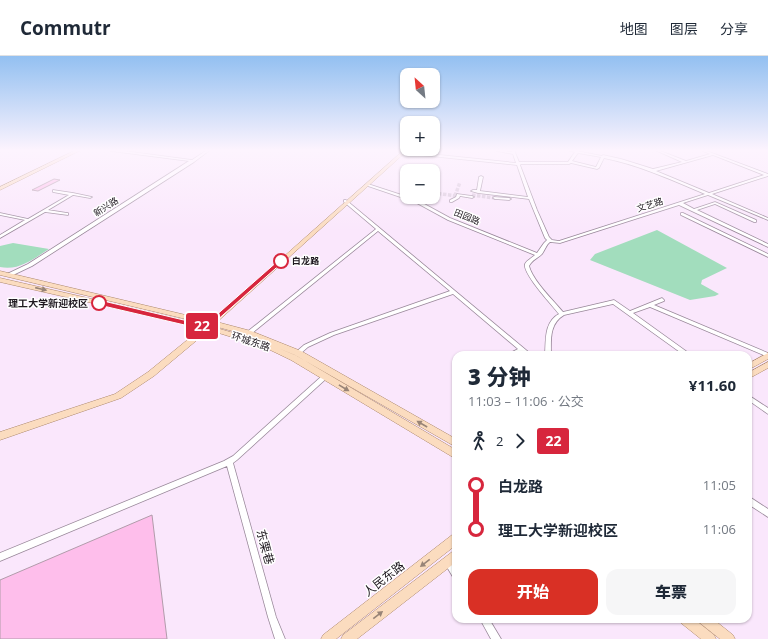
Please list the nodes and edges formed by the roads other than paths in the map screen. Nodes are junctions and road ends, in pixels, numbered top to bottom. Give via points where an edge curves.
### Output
1 (19, 177) edge
2 (20, 177) edge
3 (21, 177) edge
4 (169, 177) edge
5 (374, 177) edge
6 (375, 177) edge
7 (481, 177) dead end
8 (523, 177) edge
9 (671, 177) edge
10 (761, 177) edge
11 (367, 185) junction
12 (0, 187) edge
13 (54, 191) dead end
14 (73, 194) junction
15 (710, 194) junction
16 (90, 196) dead end
17 (472, 197) tunnel mouth
18 (495, 198) tunnel mouth
19 (531, 199) junction
20 (451, 201) tunnel mouth
21 (346, 202) junction
22 (680, 203) junction
23 (46, 210) junction
24 (693, 210) junction
25 (0, 214) edge
26 (67, 214) dead end
27 (768, 219) edge
28 (30, 220) junction
29 (755, 221) dead end
30 (378, 229) junction
31 (0, 237) edge
32 (550, 240) junction
33 (768, 246) edge
34 (538, 255) junction
35 (768, 256) edge
36 (0, 273) edge
37 (12, 276) junction
38 (1, 280) edge
39 (453, 292) junction
40 (662, 300) dead end
41 (650, 305) junction
42 (629, 313) junction
43 (562, 314) junction
44 (207, 324) junction
45 (249, 333) junction
46 (522, 349) joint
47 (518, 351) edge
48 (548, 351) edge
49 (682, 351) edge
50 (298, 353) junction
51 (768, 356) edge
52 (752, 365) edge
53 (768, 365) edge
54 (752, 374) edge
55 (325, 377) junction
56 (752, 400) edge
57 (768, 411) edge
58 (0, 431) edge
59 (0, 436) edge
60 (452, 441) edge
61 (452, 452) edge
62 (229, 461) junction
63 (752, 503) edge
64 (768, 513) edge
65 (452, 542) edge
66 (0, 557) edge
67 (452, 559) edge
68 (486, 623) edge
69 (690, 623) edge
70 (709, 623) edge
71 (280, 639) edge
72 (327, 639) edge
73 (347, 639) edge
74 (496, 639) edge
75 (710, 639) edge
76 (729, 639) edge

1 - 12 main road
2 - 12 main road
3 - 12 main road
4 - 37 street, 新兴路 via 34,266
5 - 21 main road
6 - 11 main road
7 - 19 street via 475,191
8 - 19 street
9 - 15 street
10 - 15 street, 文艺路
11 - 21 main road
11 - 34 street, 田园路 via 416,201 449,219
13 - 14 street
14 - 16 street
14 - 23 street
15 - 22 street, 文艺路
15 - 27 street
17 - 20 street via 458,195
18 - 19 street
19 - 32 street
21 - 30 street
21 - 44 main road
22 - 24 street
22 - 32 street, 文艺路 via 559,242
23 - 26 street
23 - 28 street
24 - 29 street via 715,203
24 - 33 street
24 - 35 street via 682,214
25 - 28 street
28 - 31 street
30 - 39 street
30 - 45 street
32 - 34 street
34 - 43 street via 528,263 528,270
36 - 37 main road, 环城东路
37 - 38 main road
37 - 44 main road, 环城东路
38 -> 44 main road, 环城东路
39 - 46 street
39 - 50 street via 332,334 306,346
40 - 41 street
41 - 42 street
41 - 51 street
42 - 43 street via 614,302
42 - 49 street
43 - 48 street via 552,321 550,326
44 - 45 main road, 环城东路
44 - 55 main road, 环城东路 via 273,348
44 - 58 main road via 147,372 116,392
44 - 59 main road via 151,374 118,396
45 - 50 main road, 环城东路
46 - 47 street
60 -> 50 main road, 环城东路
51 - 52 main road
53 - 54 main road
55 -> 61 main road, 环城东路
55 - 62 street
56 - 57 street
62 - 66 street
62 - 71 street, 东栗巷
63 - 64 street
65 -> 72 main road, 人民东路
73 -> 67 main road
68 - 74 street
69 - 75 main road
70 - 76 main road

